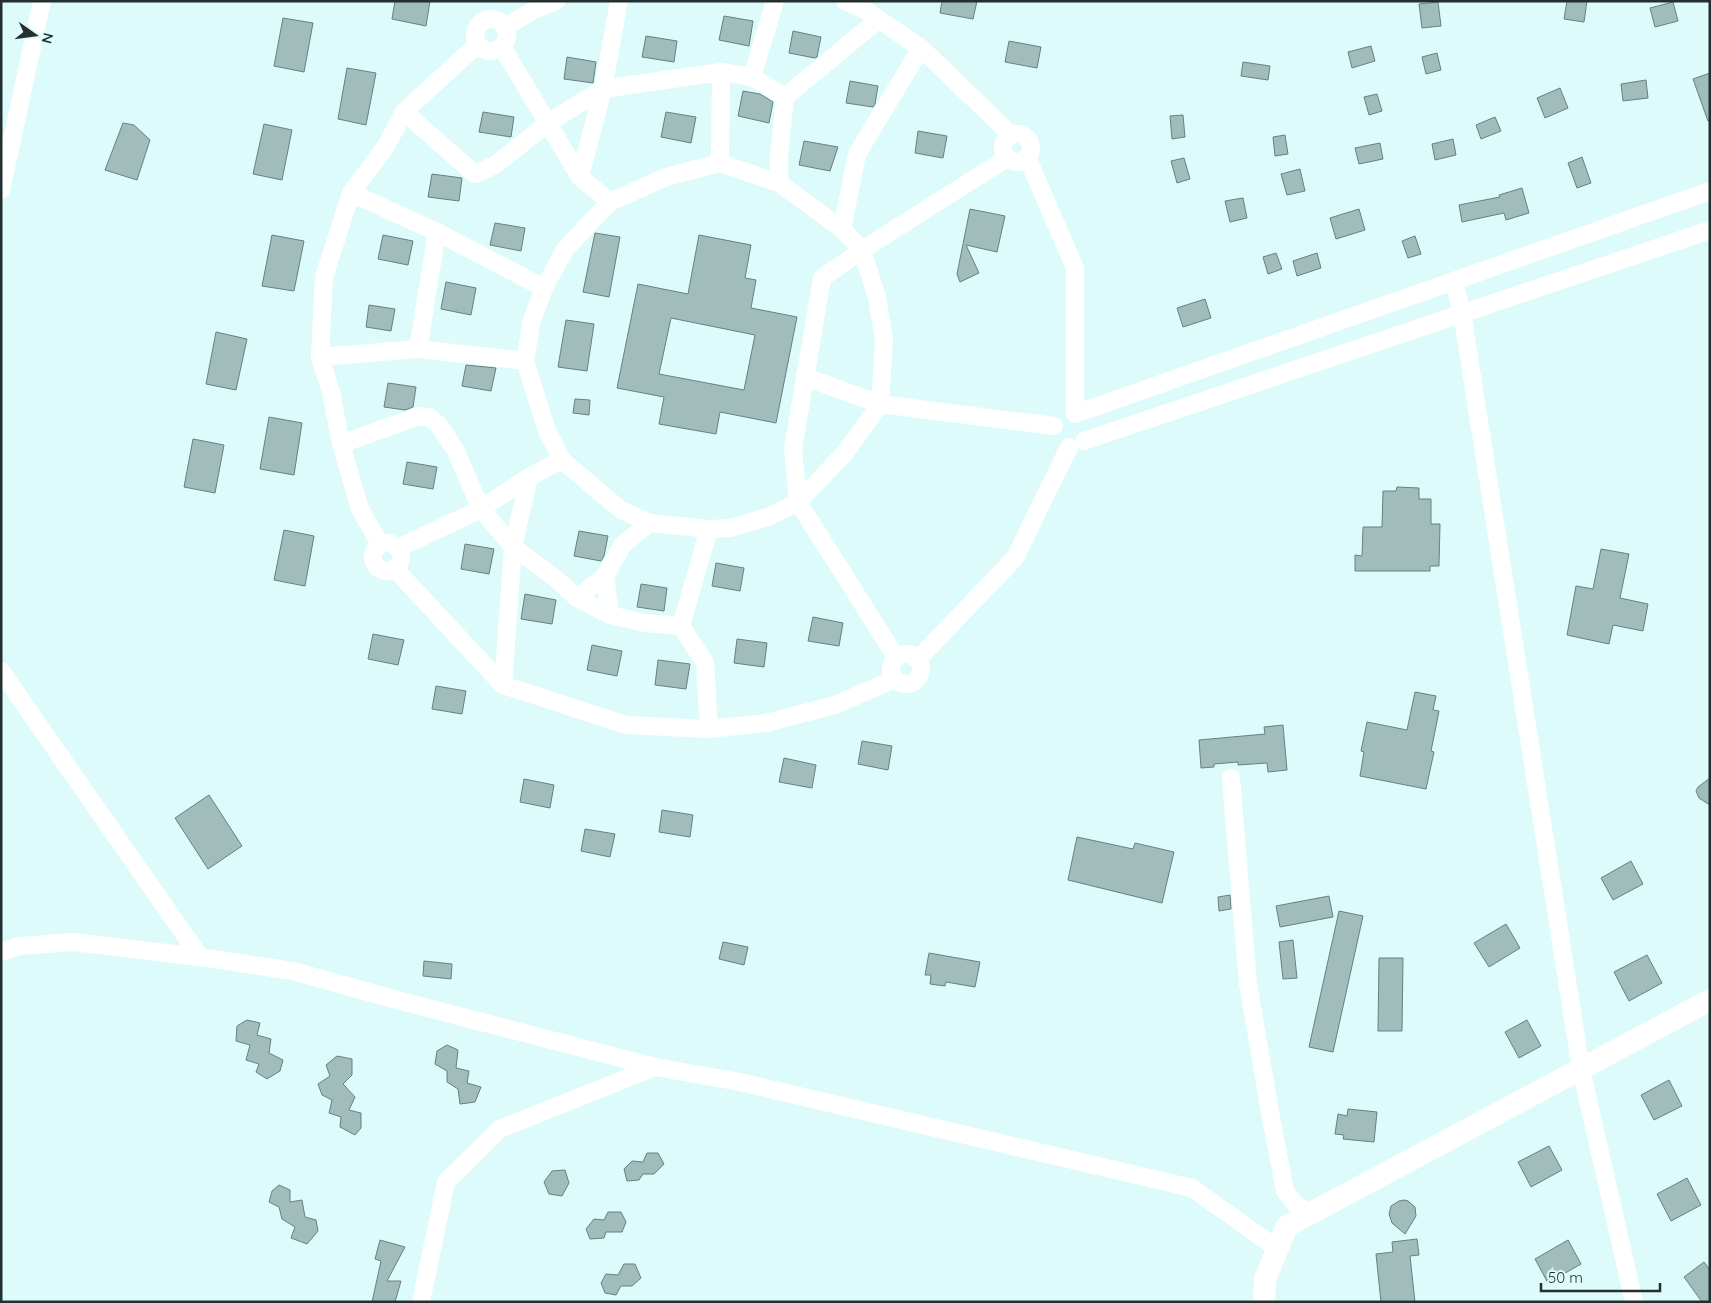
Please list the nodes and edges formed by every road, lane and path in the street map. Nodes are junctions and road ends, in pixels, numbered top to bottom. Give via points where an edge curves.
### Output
1 (42, 1) edge
2 (556, 1) edge
3 (619, 1) edge
4 (775, 1) edge
5 (845, 1) edge
6 (879, 19) junction
7 (505, 27) junction
8 (478, 44) junction
9 (502, 47) junction
10 (921, 48) junction
11 (721, 72) junction
12 (752, 77) junction
13 (603, 89) junction
14 (785, 97) junction
15 (404, 112) junction
16 (548, 123) junction
17 (1011, 135) junction
18 (1027, 157) junction
19 (1007, 158) junction
20 (720, 163) junction
21 (580, 177) junction
22 (779, 183) junction
23 (1, 190) edge
24 (1710, 191) edge
25 (351, 193) junction
26 (610, 202) junction
27 (842, 230) junction
28 (1710, 230) edge
29 (436, 232) junction
30 (862, 250) junction
31 (1454, 281) junction
32 (544, 288) junction
33 (1462, 313) junction
34 (418, 348) junction
35 (320, 357) junction
36 (525, 361) junction
37 (805, 377) junction
38 (880, 404) junction
39 (1075, 414) junction
40 (1054, 426) junction
41 (341, 444) junction
42 (1076, 444) junction
43 (562, 460) junction
44 (529, 477) junction
45 (798, 502) junction
46 (481, 509) junction
47 (650, 523) junction
48 (709, 529) junction
49 (380, 544) junction
50 (513, 547) junction
51 (398, 548) junction
52 (394, 569) junction
53 (605, 576) junction
54 (577, 598) junction
55 (610, 615) junction
56 (681, 626) junction
57 (896, 657) junction
58 (918, 659) junction
59 (1, 671) edge
60 (894, 679) junction
61 (503, 685) junction
62 (709, 729) junction
63 (1231, 778) dead end
64 (1, 952) edge
65 (200, 957) junction
66 (1710, 1000) edge
67 (655, 1067) junction
68 (1580, 1069) junction
69 (1311, 1213) junction
70 (1278, 1249) junction
71 (420, 1302) edge
72 (1264, 1302) edge
73 (1634, 1302) edge

1 - 23 street
2 - 7 street
3 - 13 street
4 - 12 street
5 - 6 street
6 - 10 street
6 - 14 street
7 - 8 street via 492,19 482,22 476,30
7 - 9 street via 507,38
8 - 9 street via 487,50
8 - 15 street
9 - 16 street
10 - 17 street
10 - 27 street via 857,154
11 - 12 street
11 - 13 street
11 - 20 street
12 - 14 street
13 - 16 street
13 - 21 street
14 - 22 street
15 - 16 street via 476,174 495,165
15 - 25 street via 386,146
16 - 21 street
17 - 18 street via 1020,134 1028,139
17 - 19 street via 1003,146
18 - 19 street via 1015,162
18 - 39 street via 1075,268
19 - 30 street
20 - 22 street
20 - 26 street via 666,177
21 - 26 street
22 - 27 street
24 - 31 street
25 - 29 street
25 - 35 street via 324,277
26 - 32 street via 566,248
27 - 30 street
28 - 33 street
29 - 32 street
29 - 34 street
30 - 37 street via 822,278
30 - 38 street via 877,297 884,340
31 - 33 street
31 - 39 street
32 - 36 street via 532,320
33 - 42 street
33 - 68 street
34 - 35 street
34 - 36 street
35 - 41 street
36 - 43 street via 547,430
37 - 38 street
37 - 45 street via 792,450
38 - 40 street
38 - 45 street via 845,454
39 - 40 street via 1060,417
39 - 42 street via 1080,416 1088,430
40 - 42 street via 1058,442
41 - 46 street via 419,416 429,417 438,424 455,449
41 - 49 street via 360,509
42 - 58 street via 1015,558
43 - 44 street
43 - 47 street via 621,510
44 - 46 street
44 - 50 street
45 - 48 street via 768,517 730,528
45 - 57 street
46 - 50 street
46 - 51 street
47 - 48 street
47 - 53 street via 623,544
48 - 56 street
49 - 51 street via 390,543
49 - 52 street via 372,556 374,564 381,570
50 - 54 street
50 - 61 street
51 - 52 street via 400,562
52 - 61 street
53 - 54 street
53 - 55 street
54 - 55 street
55 - 56 street via 645,623
56 - 62 street via 705,663
57 - 58 street via 910,653
57 - 60 street via 890,670
58 - 60 street via 920,674 914,682 904,684
59 - 65 street
60 - 62 street via 835,705 766,723
61 - 62 street via 626,725
63 - 69 street via 1248,984 1270,1112 1286,1191 1296,1205
64 - 65 street via 19,946 74,942
65 - 67 street via 292,971
66 - 68 street
67 - 70 street via 740,1082 1192,1188
67 - 71 street via 500,1129 446,1182
68 - 69 street
68 - 73 street
69 - 70 street via 1288,1226
70 - 72 street via 1265,1279

